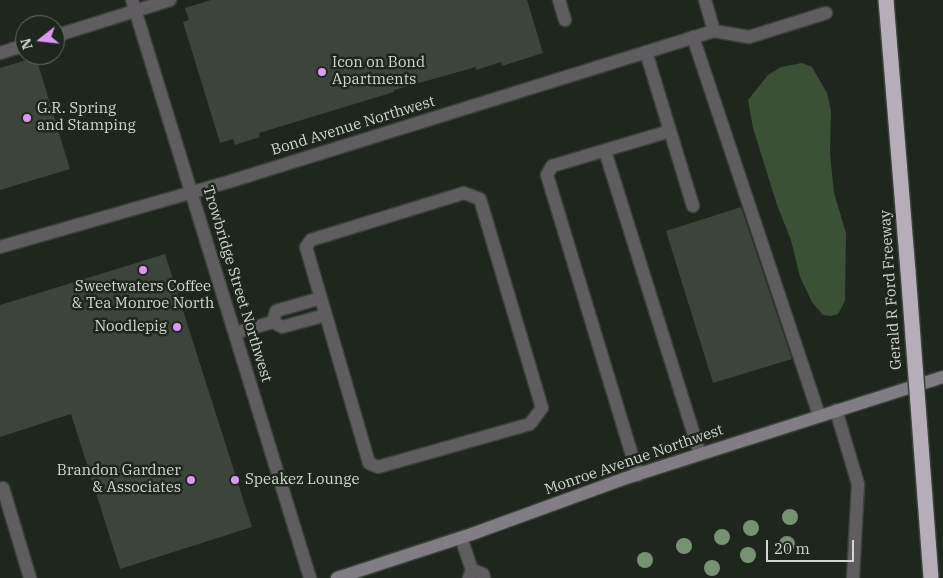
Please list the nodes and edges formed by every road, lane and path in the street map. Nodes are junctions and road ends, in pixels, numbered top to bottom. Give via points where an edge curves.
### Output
1 (170, 0) edge
2 (559, 0) edge
3 (705, 0) edge
4 (885, 1) edge
5 (134, 5) edge
6 (826, 13) dead end
7 (565, 20) dead end
8 (714, 31) junction
9 (65, 32) edge
10 (693, 37) junction
11 (15, 48) edge
12 (646, 52) junction
13 (0, 53) edge
14 (670, 131) junction
15 (605, 151) junction
16 (191, 192) junction
17 (693, 206) dead end
18 (0, 247) edge
19 (321, 298) junction
20 (326, 314) junction
21 (273, 322) junction
22 (235, 333) junction
23 (943, 377) edge
24 (836, 410) junction
25 (819, 415) junction
26 (700, 454) junction
27 (638, 474) junction
28 (2, 488) dead end
29 (461, 538) junction
30 (470, 574) edge
31 (30, 578) edge
32 (310, 578) edge
33 (337, 578) edge
34 (484, 578) edge
35 (853, 578) edge
36 (931, 578) edge

1 - 5 street
2 - 7 street
3 - 8 street
4 - 36 highway, Gerald R Ford Freeway, bridge
5 - 9 street
5 - 16 street, Trowbridge Street Northwest
6 - 8 street via 749,37
8 - 10 street, Bond Avenue Northwest
10 - 12 street, Bond Avenue Northwest
10 - 25 street
11 - 13 street
12 - 14 street
12 - 16 street, Bond Avenue Northwest
14 - 15 street
14 - 17 street
15 - 26 street
15 - 27 street via 552,166 547,176
16 - 18 street, Bond Avenue Northwest
16 - 22 street, Trowbridge Street Northwest
19 - 20 street
19 - 20 street via 306,247 311,240 464,193 480,199 542,408 530,424 378,467 369,463
19 - 21 street via 276,311
20 - 21 street via 282,327
21 - 22 street
22 - 32 street, Trowbridge Street Northwest
23 - 24 main road, Monroe Avenue Northwest
24 - 25 main road, Monroe Avenue Northwest
24 - 35 street via 858,484
25 - 26 main road, Monroe Avenue Northwest
26 - 27 main road, Monroe Avenue Northwest
27 - 29 main road, Monroe Avenue Northwest
28 - 31 street
29 - 30 street
29 - 33 main road, Monroe Avenue Northwest
30 - 34 street via 483,574

